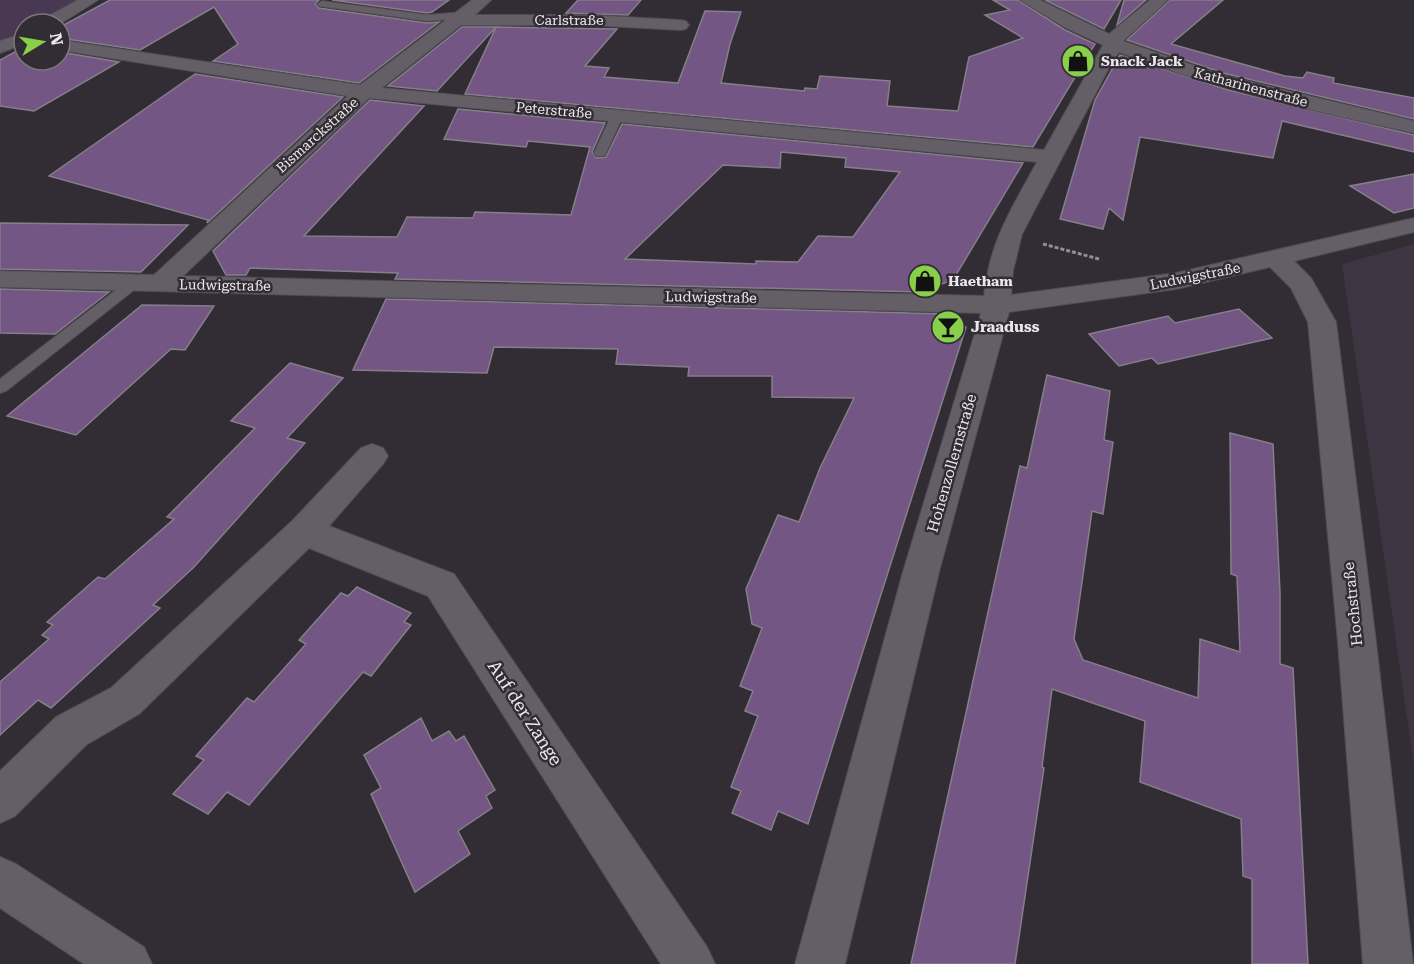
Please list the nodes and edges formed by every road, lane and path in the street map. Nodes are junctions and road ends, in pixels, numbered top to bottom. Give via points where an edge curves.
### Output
1 (90, 0) edge
2 (483, 0) edge
3 (1028, 0) edge
4 (1160, 0) edge
5 (322, 4) dead end
6 (68, 12) edge
7 (462, 18) junction
8 (680, 25) dead end
9 (1112, 43) junction
10 (72, 47) edge
11 (364, 92) junction
12 (617, 116) junction
13 (1414, 128) edge
14 (600, 153) dead end
15 (1050, 157) junction
16 (1414, 225) edge
17 (1010, 234) junction
18 (1099, 259) dead end
19 (1277, 259) junction
20 (0, 279) edge
21 (134, 283) junction
22 (161, 283) junction
23 (997, 305) junction
24 (0, 387) edge
25 (372, 456) dead end
26 (304, 531) junction
27 (0, 801) edge
28 (0, 880) edge
29 (127, 964) edge
30 (690, 964) edge
31 (820, 964) edge
32 (1388, 964) edge

1 - 6 street
2 - 7 street, Bismarckstraße
3 - 9 street, Katharinenstraße
4 - 9 street, Hohenzollernstraße
5 - 7 lane via 427,18
7 - 8 street, Carlstraße
7 - 11 street, Bismarckstraße
9 - 13 street, Katharinenstraße via 1138,55 1258,90
9 - 15 street, Hohenzollernstraße via 1110,53
10 - 11 street, Peterstraße
11 - 12 street, Peterstraße
11 - 22 street, Bismarckstraße
12 - 14 lane
12 - 15 street, Peterstraße
15 - 17 street, Hohenzollernstraße
16 - 19 street, Ludwigstraße
17 - 18 path
17 - 23 street, Hohenzollernstraße via 1000,271
19 - 23 street, Ludwigstraße via 1176,281
19 - 32 street, Hochstraße via 1302,284 1322,322
20 - 21 street, Ludwigstraße
21 - 22 street, Ludwigstraße
21 - 24 lane
22 - 23 street, Ludwigstraße
23 - 31 street, Hohenzollernstraße via 921,572
25 - 26 street
26 - 27 street via 125,701 72,731
26 - 30 street, Auf der Zange via 441,585
28 - 29 street

